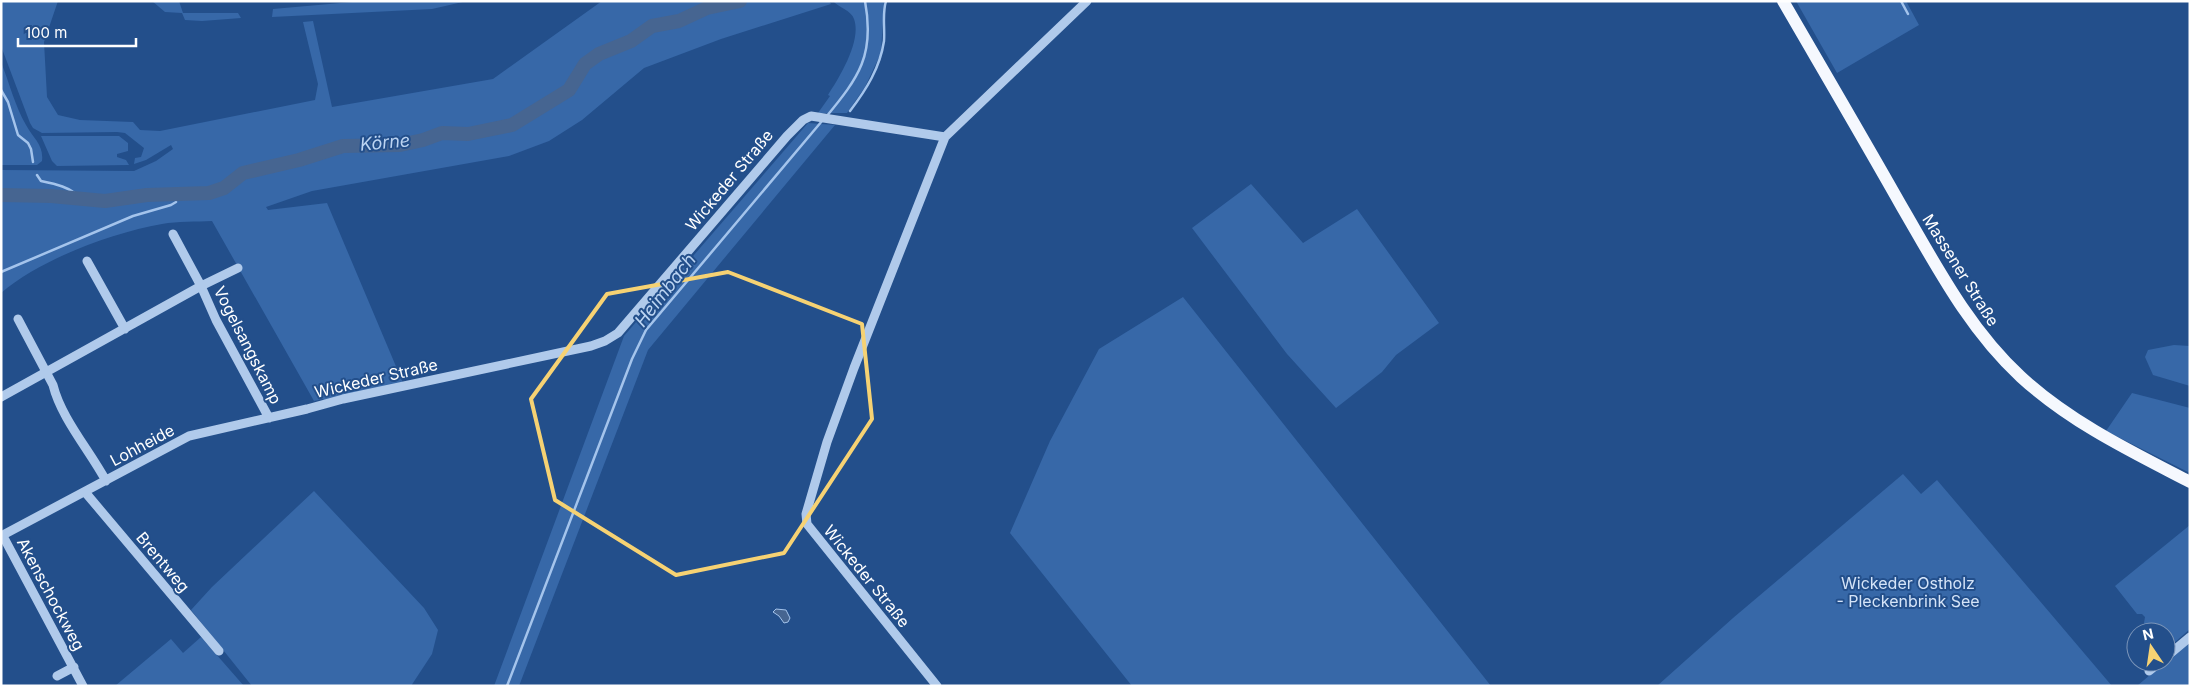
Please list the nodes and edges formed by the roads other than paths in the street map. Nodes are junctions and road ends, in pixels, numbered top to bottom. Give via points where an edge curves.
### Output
1 (1087, 1) edge
2 (1783, 1) edge
3 (945, 137) junction
4 (173, 234) dead end
5 (87, 261) dead end
6 (238, 268) dead end
7 (201, 286) junction
8 (18, 320) dead end
9 (125, 329) junction
10 (47, 372) junction
11 (1, 396) edge
12 (307, 409) joint
13 (269, 418) junction
14 (106, 481) junction
15 (2190, 482) edge
16 (85, 492) junction
17 (2, 536) edge
18 (2190, 637) edge
19 (2176, 649) edge
20 (219, 651) dead end
21 (74, 667) junction
22 (57, 676) dead end
23 (84, 686) edge
24 (937, 686) edge

1 - 3 street, Wickeder Straße
2 - 15 main road, Massener Straße via 1943,276 1984,338 2020,376 2062,410 2103,436
3 - 12 street, Wickeder Straße via 816,116 803,120 618,333 605,341
3 - 24 street, Wickeder Straße via 854,368 827,442 806,514 807,524
4 - 7 street, Vogelsangskamp
5 - 9 street
6 - 7 street, Vogelsangskamp
7 - 9 street, Vogelsangskamp
7 - 13 street, Vogelsangskamp
8 - 10 street
9 - 10 street, Vogelsangskamp
10 - 11 street, Vogelsangskamp
10 - 14 street via 56,394
12 - 13 street, Lohheide
13 - 14 street, Lohheide via 198,432
14 - 16 street, Lohheide
16 - 17 street, Lohheide
16 - 20 street, Brentweg
17 - 21 street, Akenschockweg
18 - 19 street
21 - 22 street, Akenschockweg
21 - 23 street, Akenschockweg

